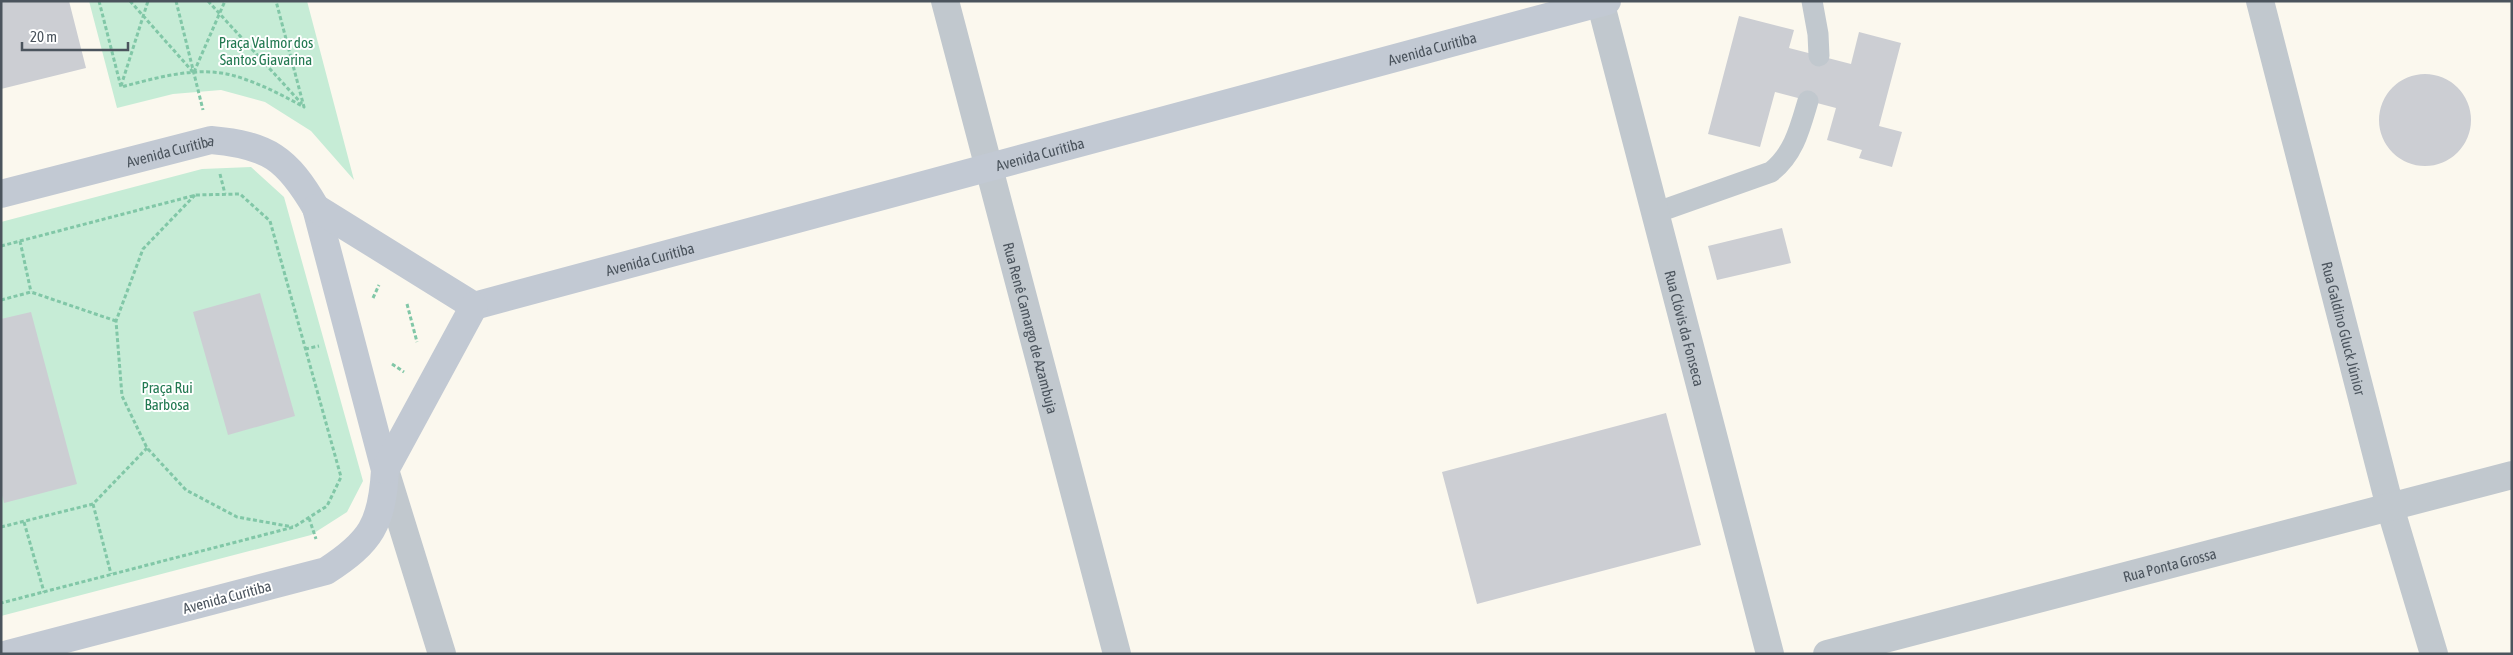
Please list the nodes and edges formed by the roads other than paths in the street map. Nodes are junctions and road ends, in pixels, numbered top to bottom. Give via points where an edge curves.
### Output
1 (945, 1) edge
2 (1812, 1) edge
3 (2260, 1) edge
4 (1602, 2) edge
5 (1819, 56) dead end
6 (1808, 101) dead end
7 (991, 168) junction
8 (1, 194) edge
9 (316, 208) junction
10 (1655, 214) junction
11 (474, 306) junction
12 (385, 470) junction
13 (2512, 475) edge
14 (2390, 507) junction
15 (8, 654) edge
16 (442, 654) edge
17 (1117, 654) edge
18 (1770, 654) edge
19 (1827, 654) edge
20 (2434, 654) edge

1 - 7 street, Rua Renê Camargo de Azambuja
2 - 5 lane
3 - 14 street, Rua Galdino Gluck Júnior
4 - 7 main road, Avenida Curitiba
4 - 10 street, Rua Clóvis da Fonseca
6 - 10 lane via 1798,138 1784,162 1771,172
7 - 11 main road, Avenida Curitiba
7 - 17 street, Rua Renê Camargo de Azambuja
8 - 9 main road, Avenida Curitiba via 211,140 244,143 274,156 299,179
9 - 11 main road, Avenida Curitiba
9 - 12 main road, Avenida Curitiba
10 - 18 street, Rua Clóvis da Fonseca
11 - 12 main road, Avenida Curitiba
12 - 15 main road, Avenida Curitiba via 384,500 372,530 353,554 326,571
12 - 16 street
13 - 14 street, Rua Ponta Grossa
14 - 19 street, Rua Ponta Grossa
14 - 20 street, Rua Galdino Gluck Júnior

